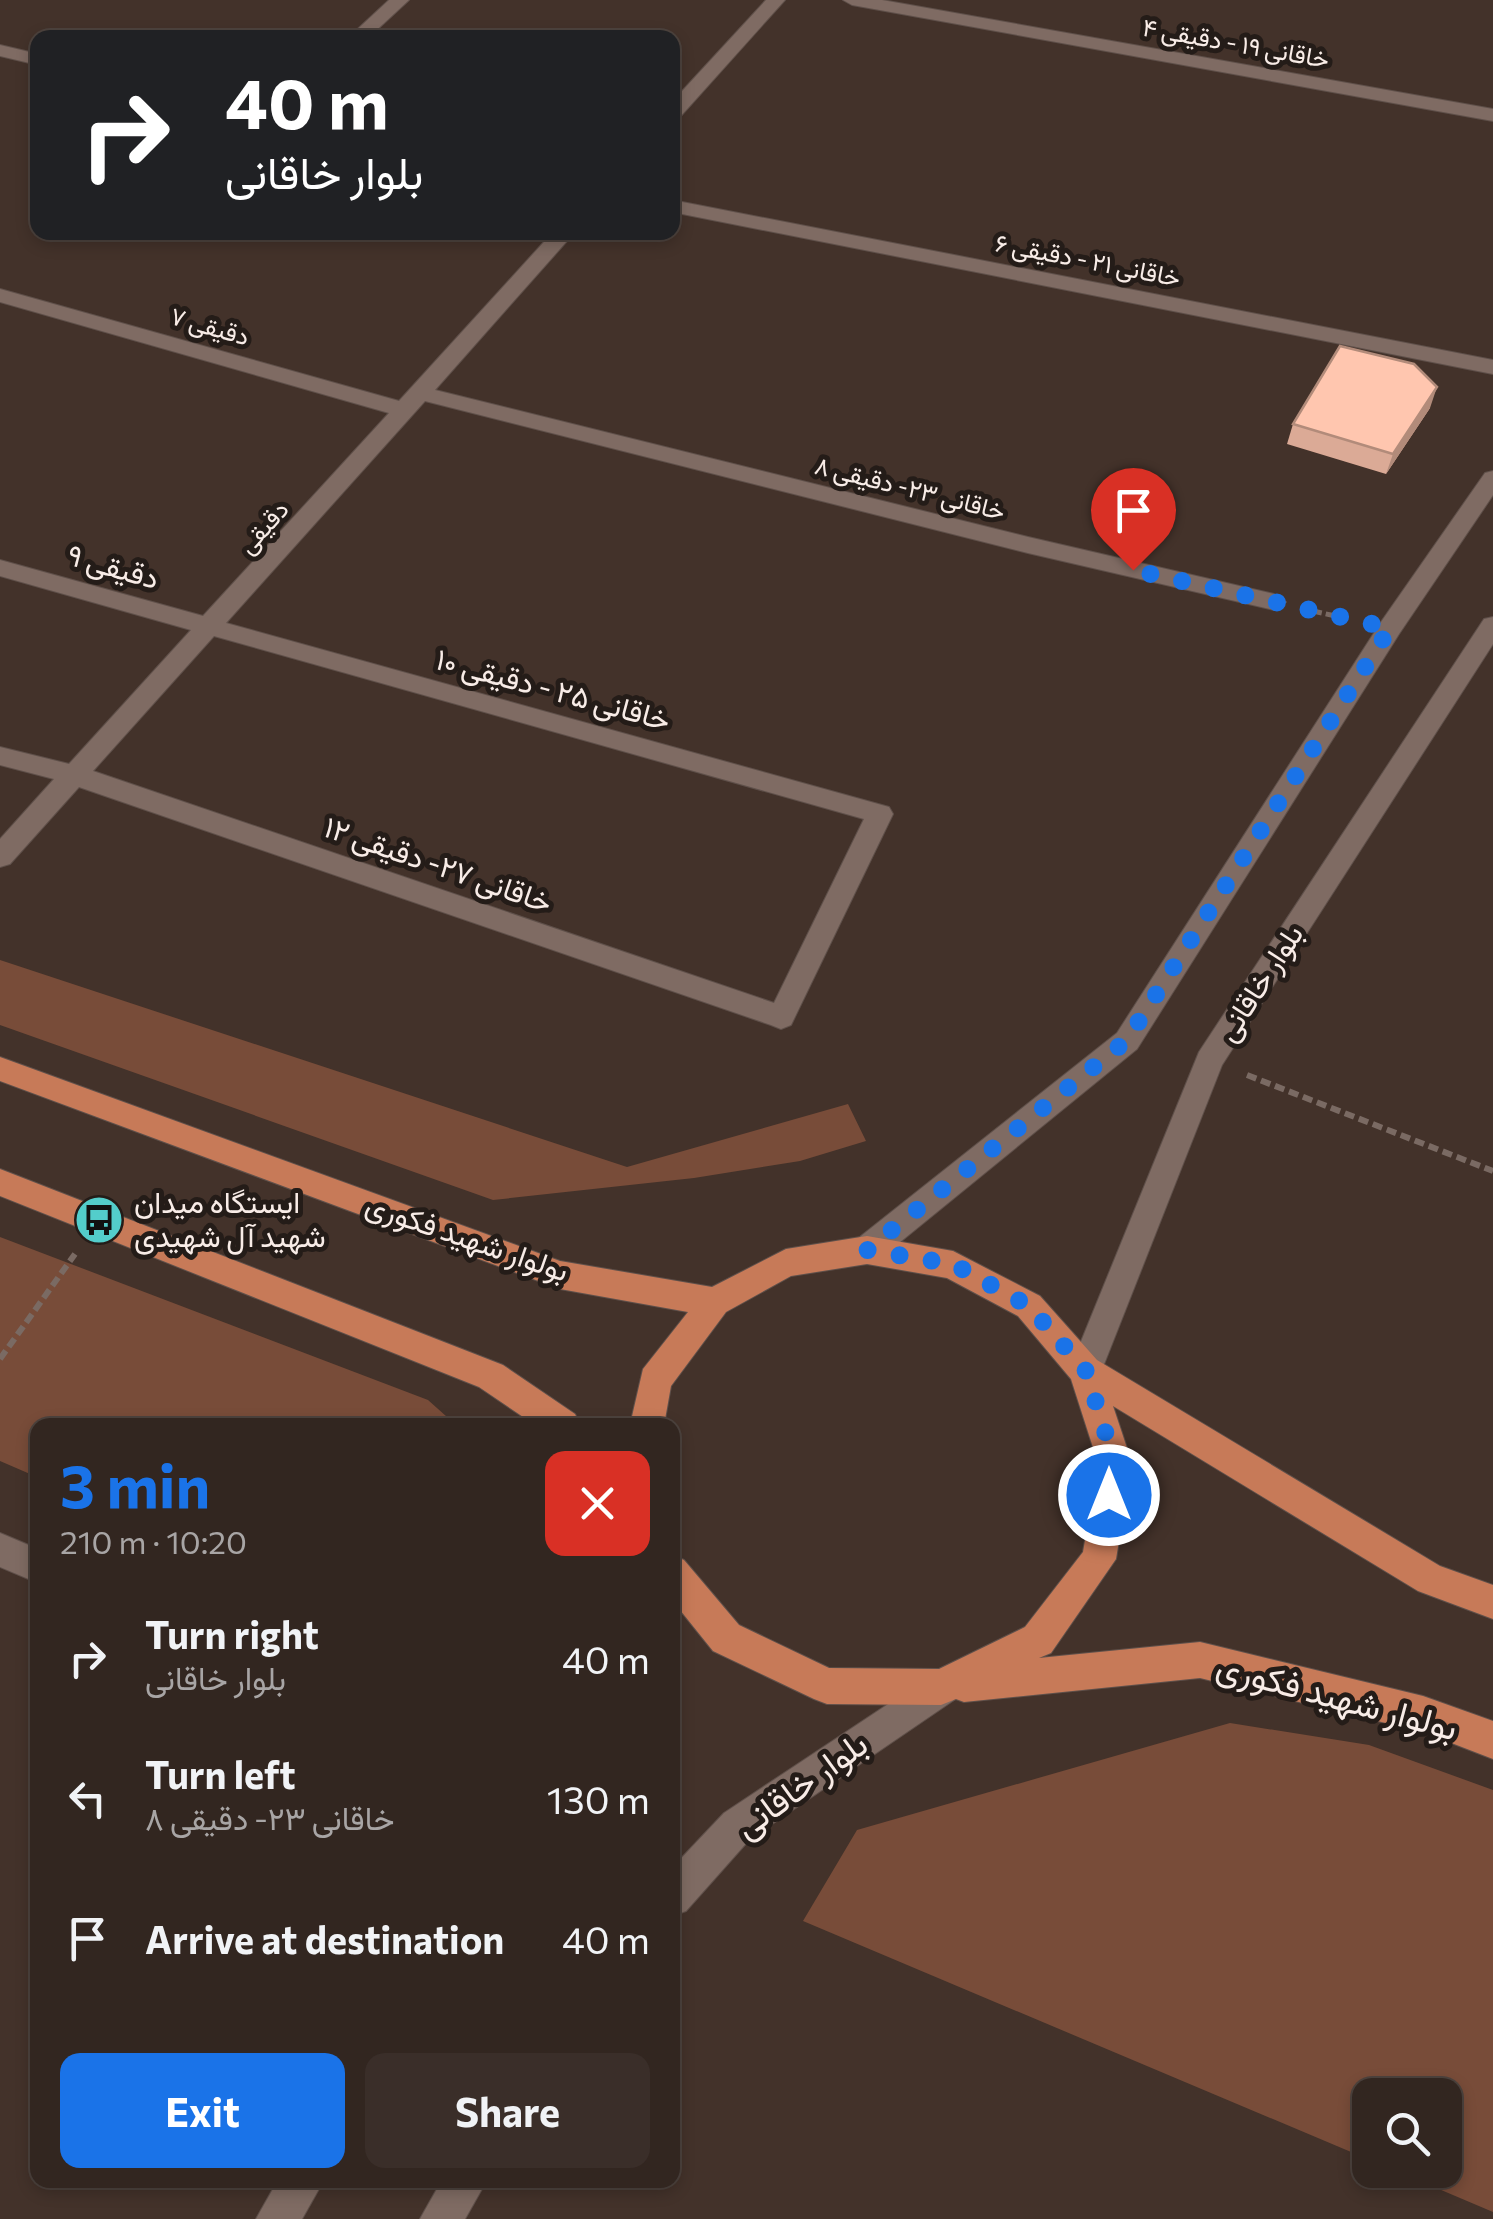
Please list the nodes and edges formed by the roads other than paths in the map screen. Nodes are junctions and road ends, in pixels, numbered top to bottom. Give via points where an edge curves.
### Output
1 (400, 0) edge
2 (776, 0) edge
3 (852, 0) edge
4 (366, 30) edge
5 (0, 50) edge
6 (30, 58) edge
7 (680, 105) edge
8 (1493, 115) edge
9 (680, 208) edge
10 (558, 240) edge
11 (0, 295) edge
12 (1493, 367) edge
13 (412, 402) junction
14 (1493, 478) edge
15 (0, 568) edge
16 (1274, 602) road end
17 (1493, 625) edge
18 (208, 628) junction
19 (0, 756) edge
20 (74, 776) junction
21 (0, 857) edge
22 (781, 1017) joint
23 (0, 1069) edge
24 (0, 1182) edge
25 (867, 1250) junction
26 (715, 1302) junction
27 (1086, 1371) junction
28 (553, 1418) edge
29 (648, 1418) edge
30 (0, 1550) edge
31 (30, 1563) edge
32 (680, 1582) edge
33 (1493, 1602) edge
34 (941, 1687) junction
35 (1493, 1740) edge
36 (680, 1888) edge
37 (298, 2188) edge
38 (461, 2188) edge
39 (277, 2219) edge
40 (442, 2219) edge

1 - 4 street
2 - 7 street
3 - 8 street, خاقانی ۱۹ - دقیقی ۴
5 - 6 street
9 - 12 street, خاقانی ۲۱ - دقیقی ۶
10 - 13 street, دقیقی
11 - 13 street, دقیقی ۷
13 - 16 street, خاقانی ۲۳- دقیقی ۸
13 - 18 street, دقیقی
14 - 25 street via 1127,1040
15 - 18 street, دقیقی ۹
17 - 27 street, بلوار خاقانی via 1209,1060
18 - 20 street, دقیقی
18 - 22 street, خاقانی ۲۵ - دقیقی ۱۰ via 880,814
19 - 20 street, خاقانی ۲۷- دقیقی ۱۲
20 - 21 street, دقیقی
20 - 22 street, خاقانی ۲۷- دقیقی ۱۲
23 - 26 main road, بولوار شهید فکوری via 560,1274
24 - 28 main road via 491,1376
25 - 26 main road via 786,1263
25 - 27 main road via 953,1264 1029,1306
26 - 29 main road via 655,1380
27 - 33 main road via 1430,1580
27 - 34 main road via 1115,1463 1098,1560 1038,1640
30 - 31 street
32 - 34 main road, بولوار شهید فکوری via 726,1638 827,1686
34 - 35 main road, بولوار شهید فکوری via 1200,1660 1423,1714
34 - 36 street, بلوار خاقانی via 738,1826
37 - 39 street
38 - 40 street

